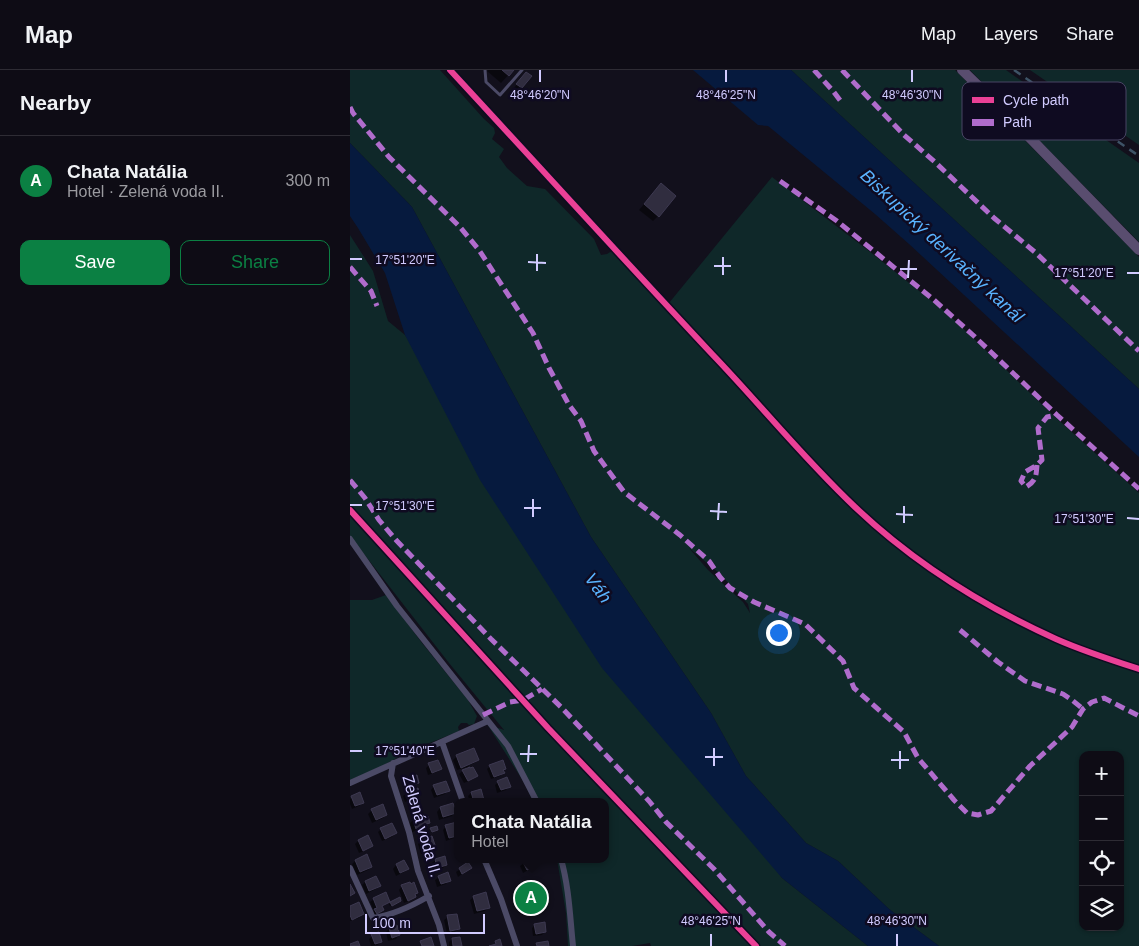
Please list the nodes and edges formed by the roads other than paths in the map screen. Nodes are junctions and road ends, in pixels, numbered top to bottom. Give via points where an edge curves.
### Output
1 (450, 70) edge
2 (485, 70) edge
3 (522, 70) edge
4 (962, 70) edge
5 (974, 82) edge
6 (1032, 140) edge
7 (1139, 250) edge
8 (350, 539) edge
9 (1139, 669) edge
10 (488, 721) junction
11 (442, 742) junction
12 (394, 763) junction
13 (379, 770) junction
14 (391, 776) junction
15 (350, 783) edge
16 (462, 798) edge
17 (535, 798) edge
18 (486, 863) edge
19 (562, 863) edge
20 (350, 868) edge
21 (429, 896) junction
22 (444, 946) edge
23 (516, 946) edge
24 (573, 946) edge

1 - 9 lane via 814,467 884,533 942,576 1016,620 1057,640
2 - 3 lane via 486,82 500,95
4 - 5 main road
6 - 7 main road
8 - 10 street via 397,606
10 - 11 street, Zelená voda II.
10 - 17 street via 508,746
11 - 12 street, Zelená voda II.
11 - 16 street
12 - 13 street, Zelená voda II.
12 - 14 street, Zelená voda II.
13 - 14 street
13 - 15 street, Zelená voda II.
14 - 21 street, Zelená voda II. via 418,871
18 - 23 street via 502,899
19 - 24 street
20 - 21 street, Zelená voda II. via 373,918 385,916
21 - 22 street, Zelená voda II.

